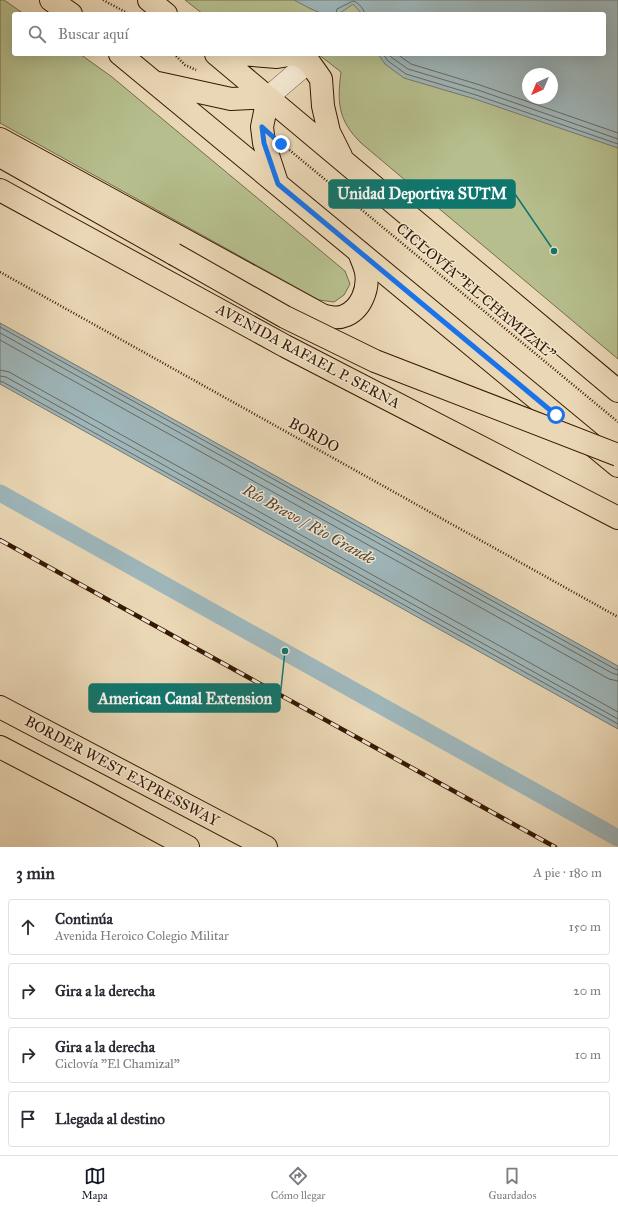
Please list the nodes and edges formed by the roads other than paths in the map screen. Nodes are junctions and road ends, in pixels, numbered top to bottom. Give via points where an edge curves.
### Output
1 (51, 0) edge
2 (149, 0) edge
3 (67, 12) edge
4 (164, 12) edge
5 (122, 56) edge
6 (218, 56) edge
7 (265, 56) edge
8 (283, 56) edge
9 (299, 56) edge
10 (309, 62) junction
11 (155, 82) junction
12 (268, 97) junction
13 (0, 139) edge
14 (0, 156) edge
15 (344, 162) junction
16 (278, 184) junction
17 (0, 190) edge
18 (359, 252) junction
19 (617, 390) edge
20 (618, 455) edge
21 (618, 466) edge
22 (618, 518) edge
23 (0, 707) edge
24 (0, 747) edge
25 (188, 847) edge
26 (266, 847) edge

1 - 3 main road
2 - 4 main road
5 - 11 main road
6 - 12 main road
7 - 8 main road
9 - 10 main road
10 - 12 lane
10 - 15 main road via 322,79 323,106 329,132
11 - 12 main road via 231,99
11 - 16 main road
12 - 15 main road
12 - 16 main road via 262,127 264,143
13 - 18 main road via 322,315 343,317 353,312 360,302 367,282
14 - 20 main road, AVENIDA RAFAEL P. SERNA, bridge via 285,317 369,358
15 - 19 main road
16 - 18 main road
17 - 22 main road, AVENIDA RAFAEL P. SERNA via 285,346
18 - 21 main road
23 - 26 main road, BORDER WEST EXPRESSWAY
24 - 25 main road

